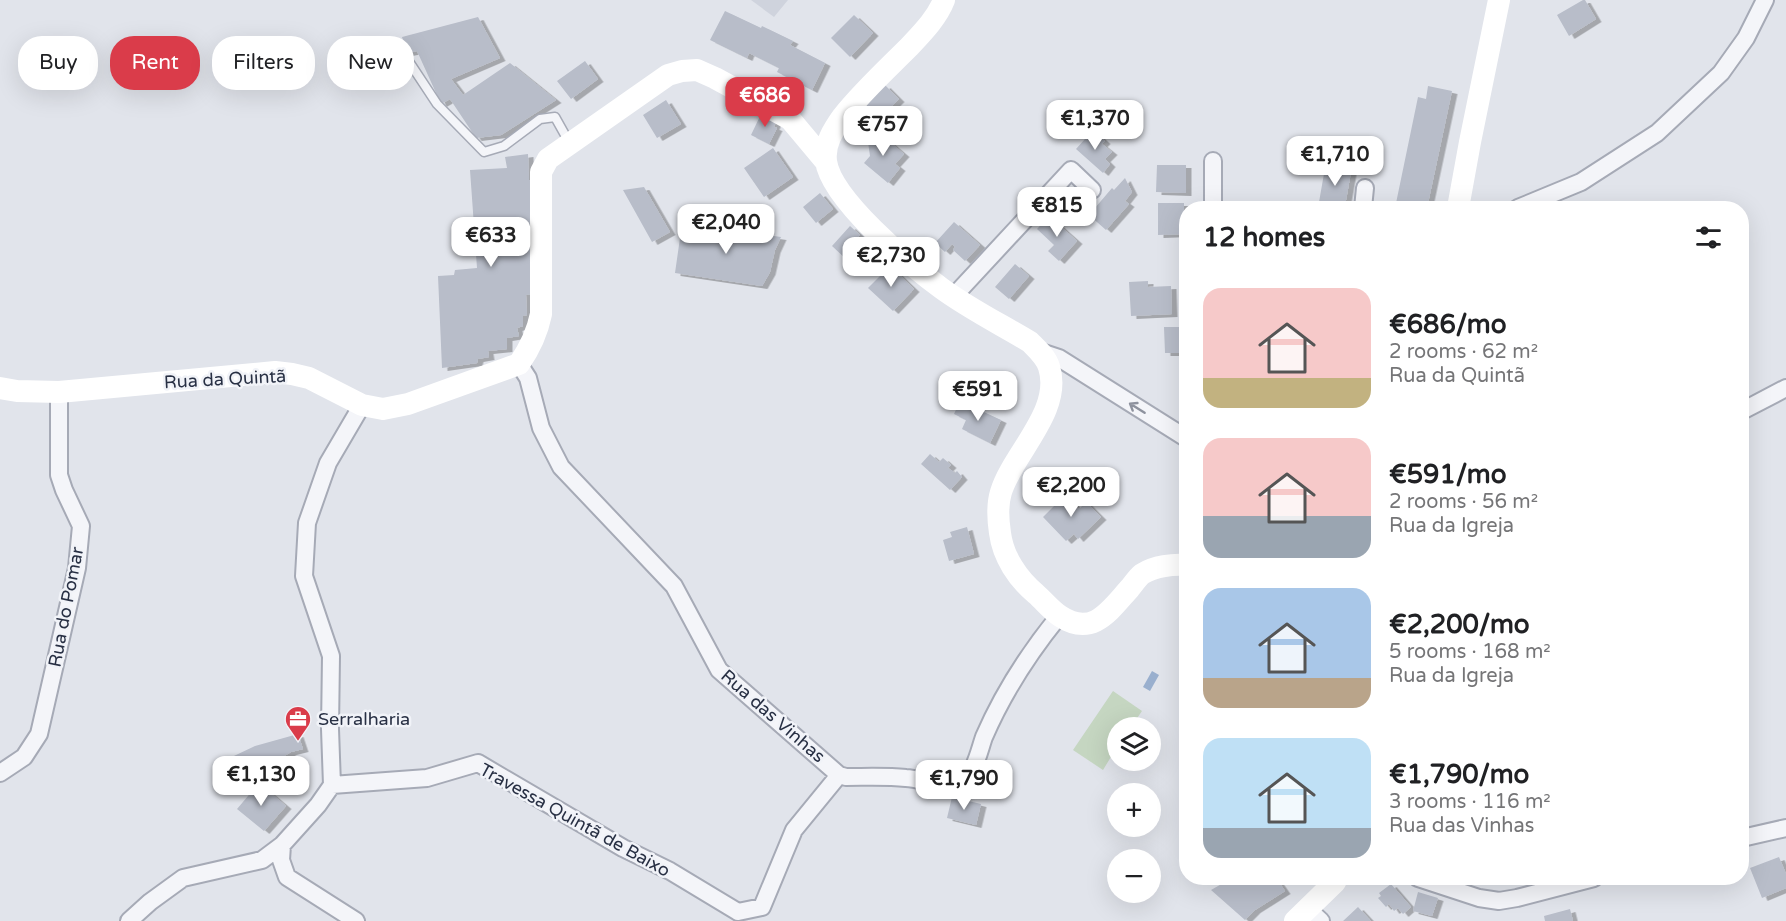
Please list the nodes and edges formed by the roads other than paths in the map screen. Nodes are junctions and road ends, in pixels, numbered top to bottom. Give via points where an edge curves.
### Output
1 (944, 0) edge
2 (1499, 0) edge
3 (1765, 0) edge
4 (414, 69) edge
5 (790, 119) junction
6 (836, 125) junction
7 (569, 143) junction
8 (1213, 161) dead end
9 (826, 162) junction
10 (1365, 188) dead end
11 (1092, 190) dead end
12 (1213, 201) edge
13 (1364, 201) edge
14 (1459, 201) edge
15 (1535, 201) edge
16 (954, 296) junction
17 (1041, 352) junction
18 (519, 364) junction
19 (0, 387) edge
20 (1786, 388) edge
21 (59, 392) junction
22 (362, 405) junction
23 (1749, 407) edge
24 (1179, 434) edge
25 (1179, 566) edge
26 (1059, 616) junction
27 (0, 773) edge
28 (840, 775) junction
29 (332, 785) junction
30 (1786, 828) edge
31 (1749, 836) edge
32 (282, 845) junction
33 (262, 860) junction
34 (287, 877) junction
35 (1333, 885) edge
36 (1439, 885) edge
37 (1567, 885) edge
38 (736, 917) edge
39 (1308, 917) edge
40 (129, 921) edge
41 (356, 921) edge

1 - 6 main road via 921,34
2 - 14 main road
3 - 15 street via 1746,38 1721,73 1657,133 1581,182
4 - 7 lane via 437,104 484,152 504,146 540,119 555,117
5 - 6 main road
5 - 7 main road via 715,78 696,70 682,71 668,75
5 - 9 main road
6 - 9 main road via 829,137
7 - 18 main road via 548,159 541,172 541,314 537,334
8 - 12 street
9 - 16 main road via 838,189 857,212 916,268
10 - 13 street
11 - 16 street via 1071,170
16 - 17 main road
24 -> 17 street via 1059,358
17 - 26 main road via 1052,381 1049,399 1000,493 1000,536 1023,583
18 - 22 main road, Rua da Quintã via 408,405 383,409
18 - 28 street, Rua das Vinhas via 528,378 541,428 561,467 674,586 719,670
19 - 21 main road, Rua da Quintã
20 - 23 street
21 - 22 main road, Rua da Quintã via 275,372 309,378
21 - 27 street, Rua do Pomar via 59,475 81,526 77,568 39,734 24,757
22 - 29 street via 328,463 308,523 304,576 331,656
25 - 26 main road via 1162,566 1142,574 1107,614 1089,625
26 - 28 street, Rua das Vinhas via 1005,692 970,774 961,782
28 - 38 street via 794,830 762,908
29 - 32 street
29 - 38 street, Travessa Quintã de Baixo via 427,778 478,763 670,871
30 - 31 street
32 - 33 street
32 - 34 street via 281,860
33 - 34 street
33 - 40 street via 183,879
34 - 41 street
35 - 39 main road
36 - 37 street via 1499,901

